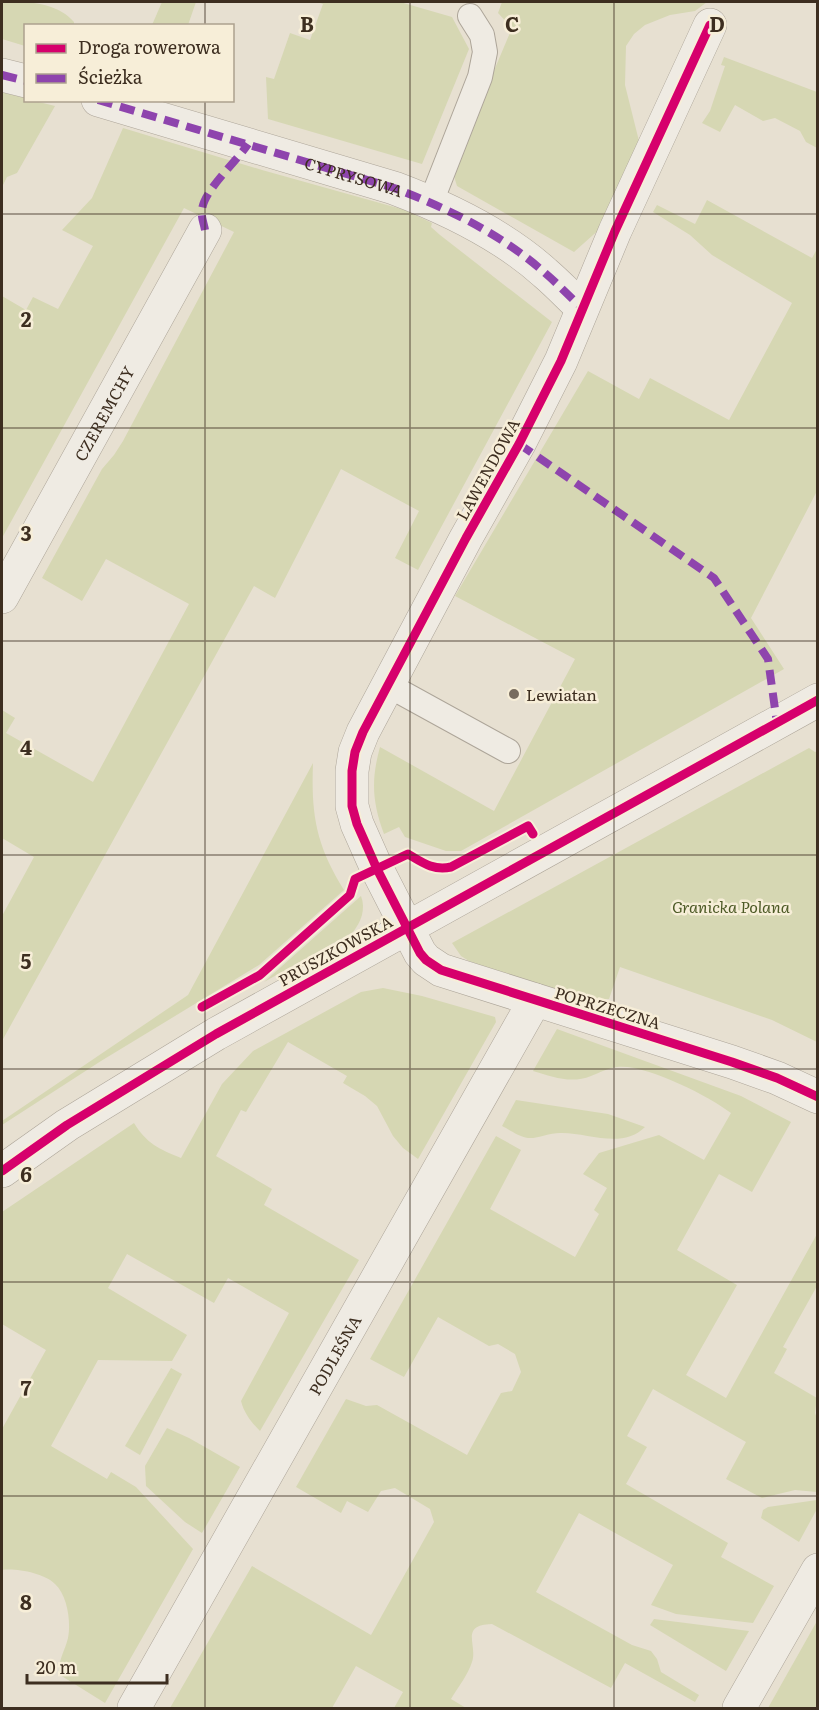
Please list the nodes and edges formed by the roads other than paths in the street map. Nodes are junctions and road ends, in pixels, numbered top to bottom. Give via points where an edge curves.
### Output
1 (470, 16) dead end
2 (710, 25) dead end
3 (2, 75) edge
4 (24, 80) edge
5 (105, 102) edge
6 (431, 202) junction
7 (205, 230) dead end
8 (582, 308) junction
9 (2, 597) edge
10 (386, 684) junction
11 (818, 700) edge
12 (508, 751) dead end
13 (407, 927) junction
14 (535, 1000) junction
15 (818, 1097) edge
16 (2, 1170) edge
17 (818, 1570) edge
18 (134, 1708) edge
19 (739, 1708) edge

1 - 6 lane via 482,36 485,52 480,77
2 - 8 street, LAWENDOWA
3 - 4 street
5 - 6 street, CYPRYSOWA
6 - 8 street, CYPRYSOWA via 498,239 544,272
7 - 9 street, CZEREMCHY
8 - 10 street, LAWENDOWA via 561,361 519,444
10 - 12 lane
10 - 13 street, LAWENDOWA via 355,752 352,806 363,841
11 - 13 street, PRUSZKOWSKA
13 - 14 street, POPRZECZNA via 420,953 441,970
13 - 16 street, PRUSZKOWSKA via 216,1034
14 - 15 street, POPRZECZNA via 732,1062
14 - 18 street, PODLEŚNA
17 - 19 street

